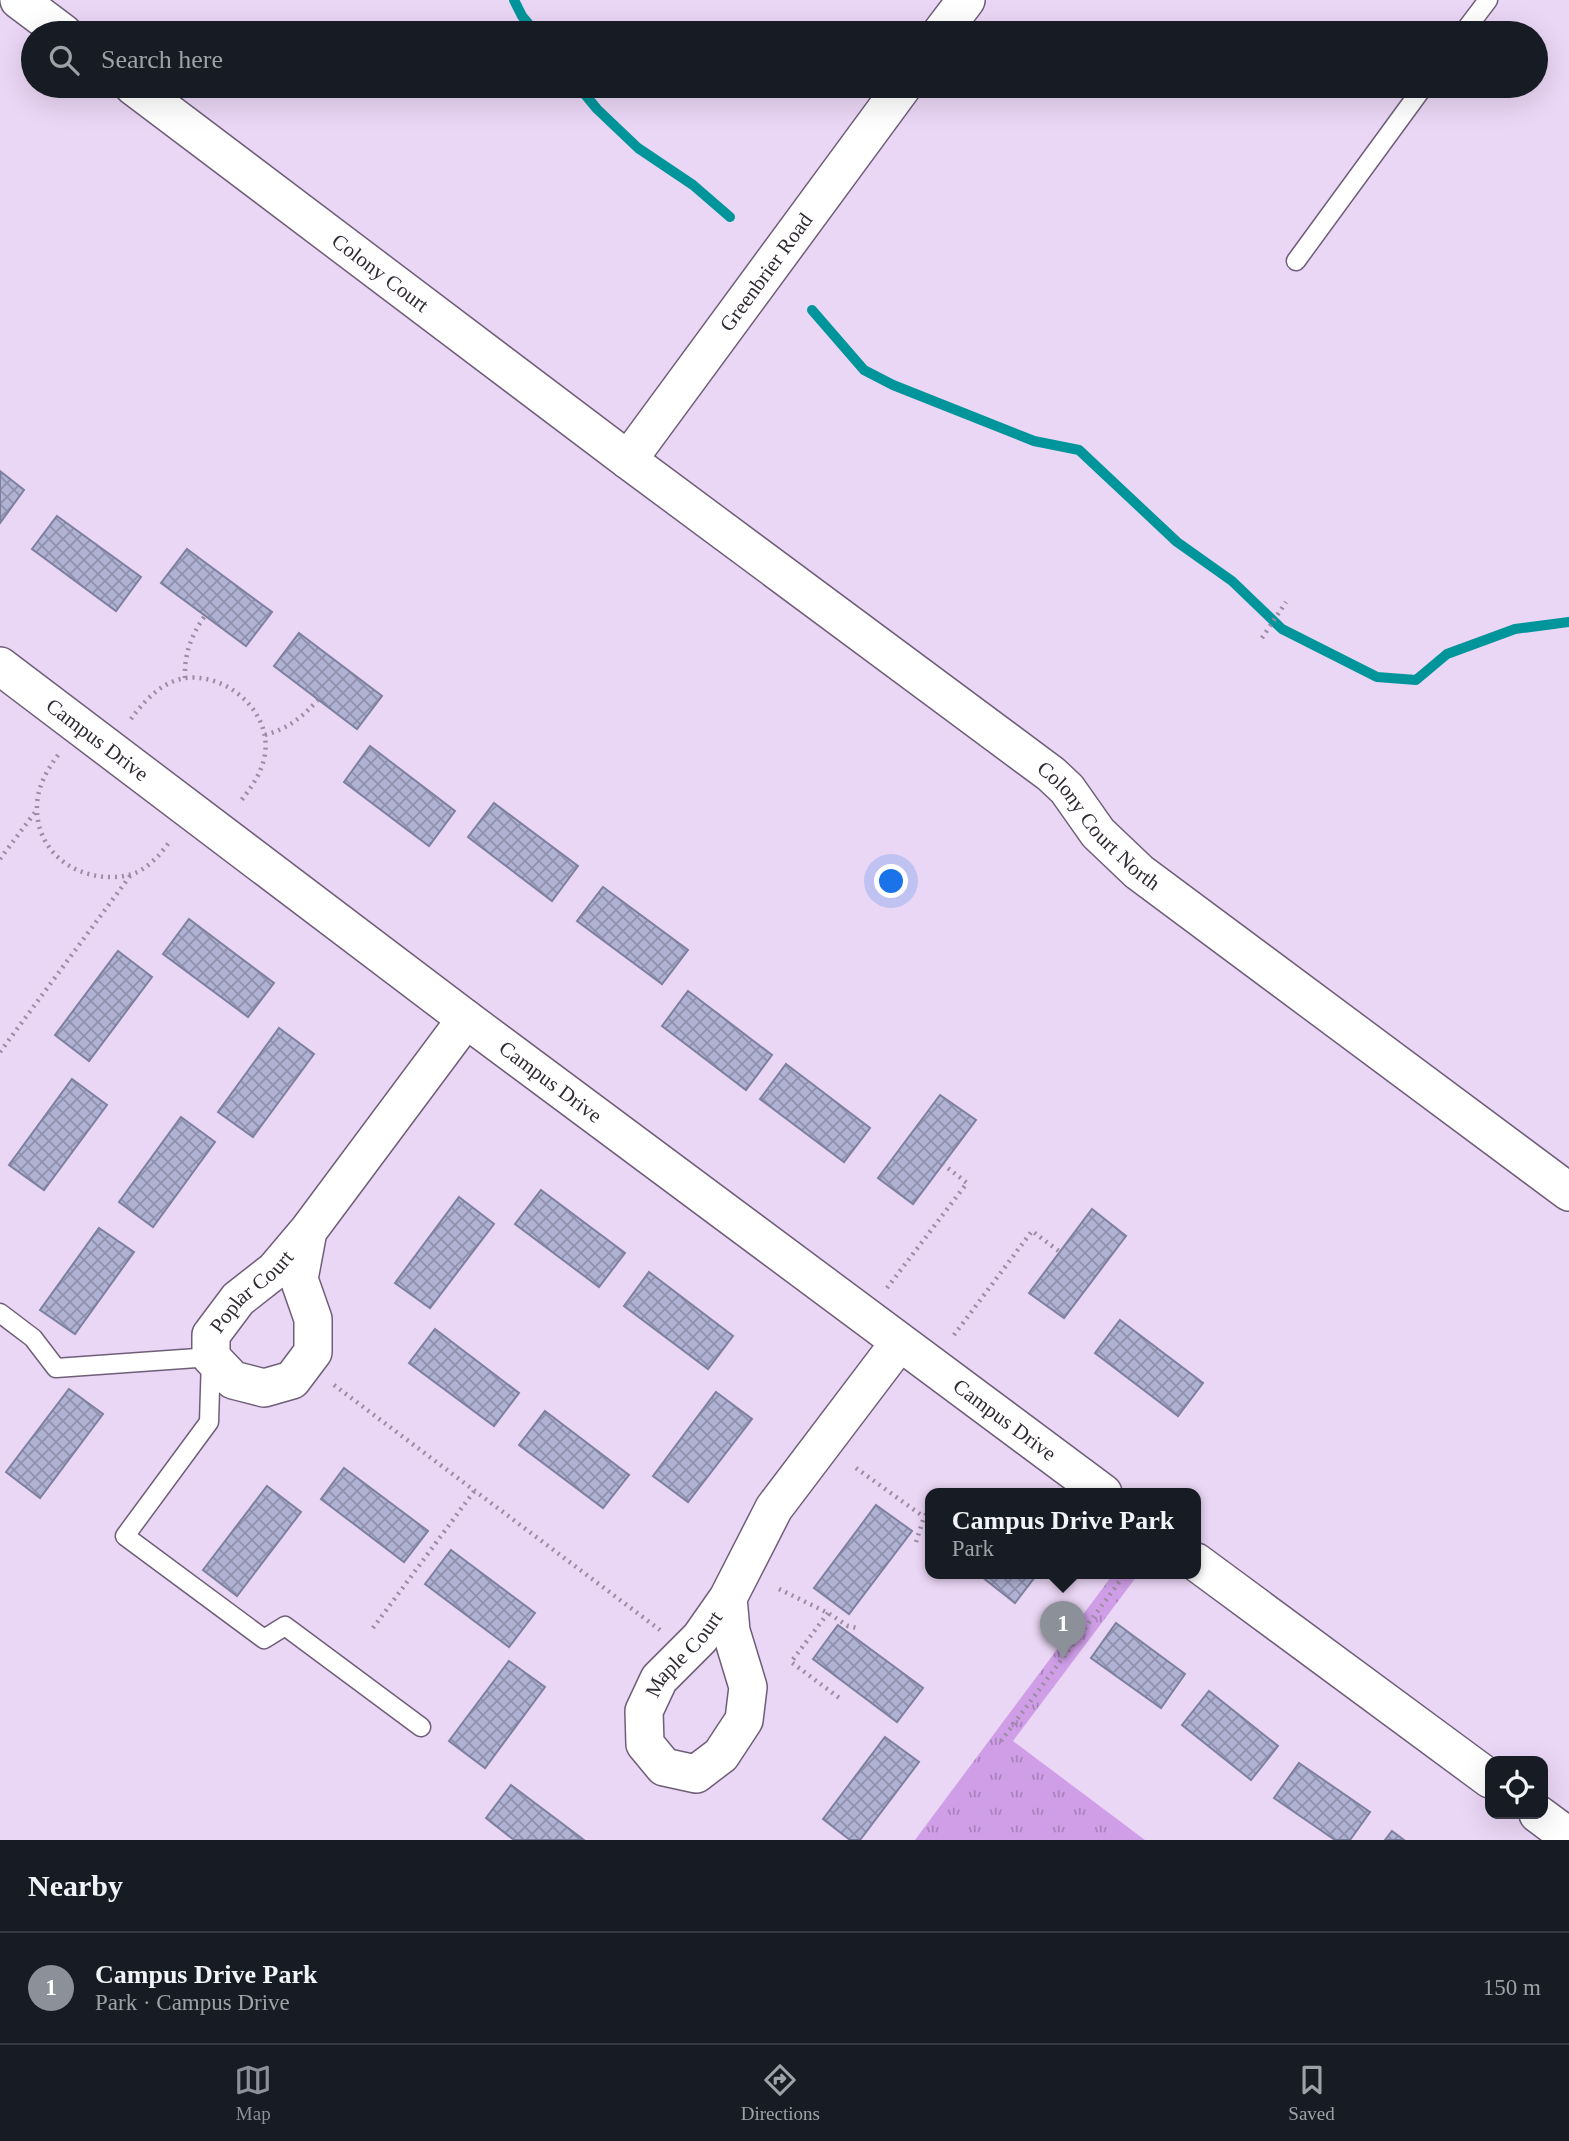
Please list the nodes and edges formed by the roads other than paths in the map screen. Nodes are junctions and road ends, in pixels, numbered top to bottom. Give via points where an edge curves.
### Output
1 (19, 0) edge
2 (965, 0) edge
3 (1488, 0) edge
4 (47, 21) edge
5 (950, 21) edge
6 (1472, 21) edge
7 (149, 98) edge
8 (893, 98) edge
9 (1415, 98) edge
10 (1296, 261) dead end
11 (628, 460) junction
12 (0, 666) edge
13 (466, 1019) junction
14 (1569, 1192) edge
15 (308, 1231) junction
16 (0, 1313) edge
17 (899, 1343) junction
18 (211, 1357) junction
19 (1095, 1488) edge
20 (1201, 1566) edge
21 (728, 1598) dead end
22 (421, 1727) dead end
23 (1485, 1775) edge
24 (1545, 1819) edge
25 (1569, 1837) edge

1 - 4 street
2 - 5 street
3 - 6 lane
7 - 11 street, Colony Court
8 - 11 street, Greenbrier Road
9 - 10 lane
11 - 14 street, Colony Court North via 1051,774 1098,833 1139,872
12 - 13 street, Campus Drive
13 - 15 street, Poplar Court
13 - 17 street, Campus Drive
15 - 18 street, Poplar Court via 275,1270 238,1299 211,1335
15 - 18 street, Poplar Court via 299,1279 313,1319 313,1352 292,1380 264,1388 233,1380
16 - 18 lane via 33,1338 56,1368
17 - 19 street, Campus Drive
17 - 21 street, Maple Court via 774,1508
18 - 22 lane via 209,1422 125,1536 264,1639 285,1626
20 - 23 street
24 - 25 street

